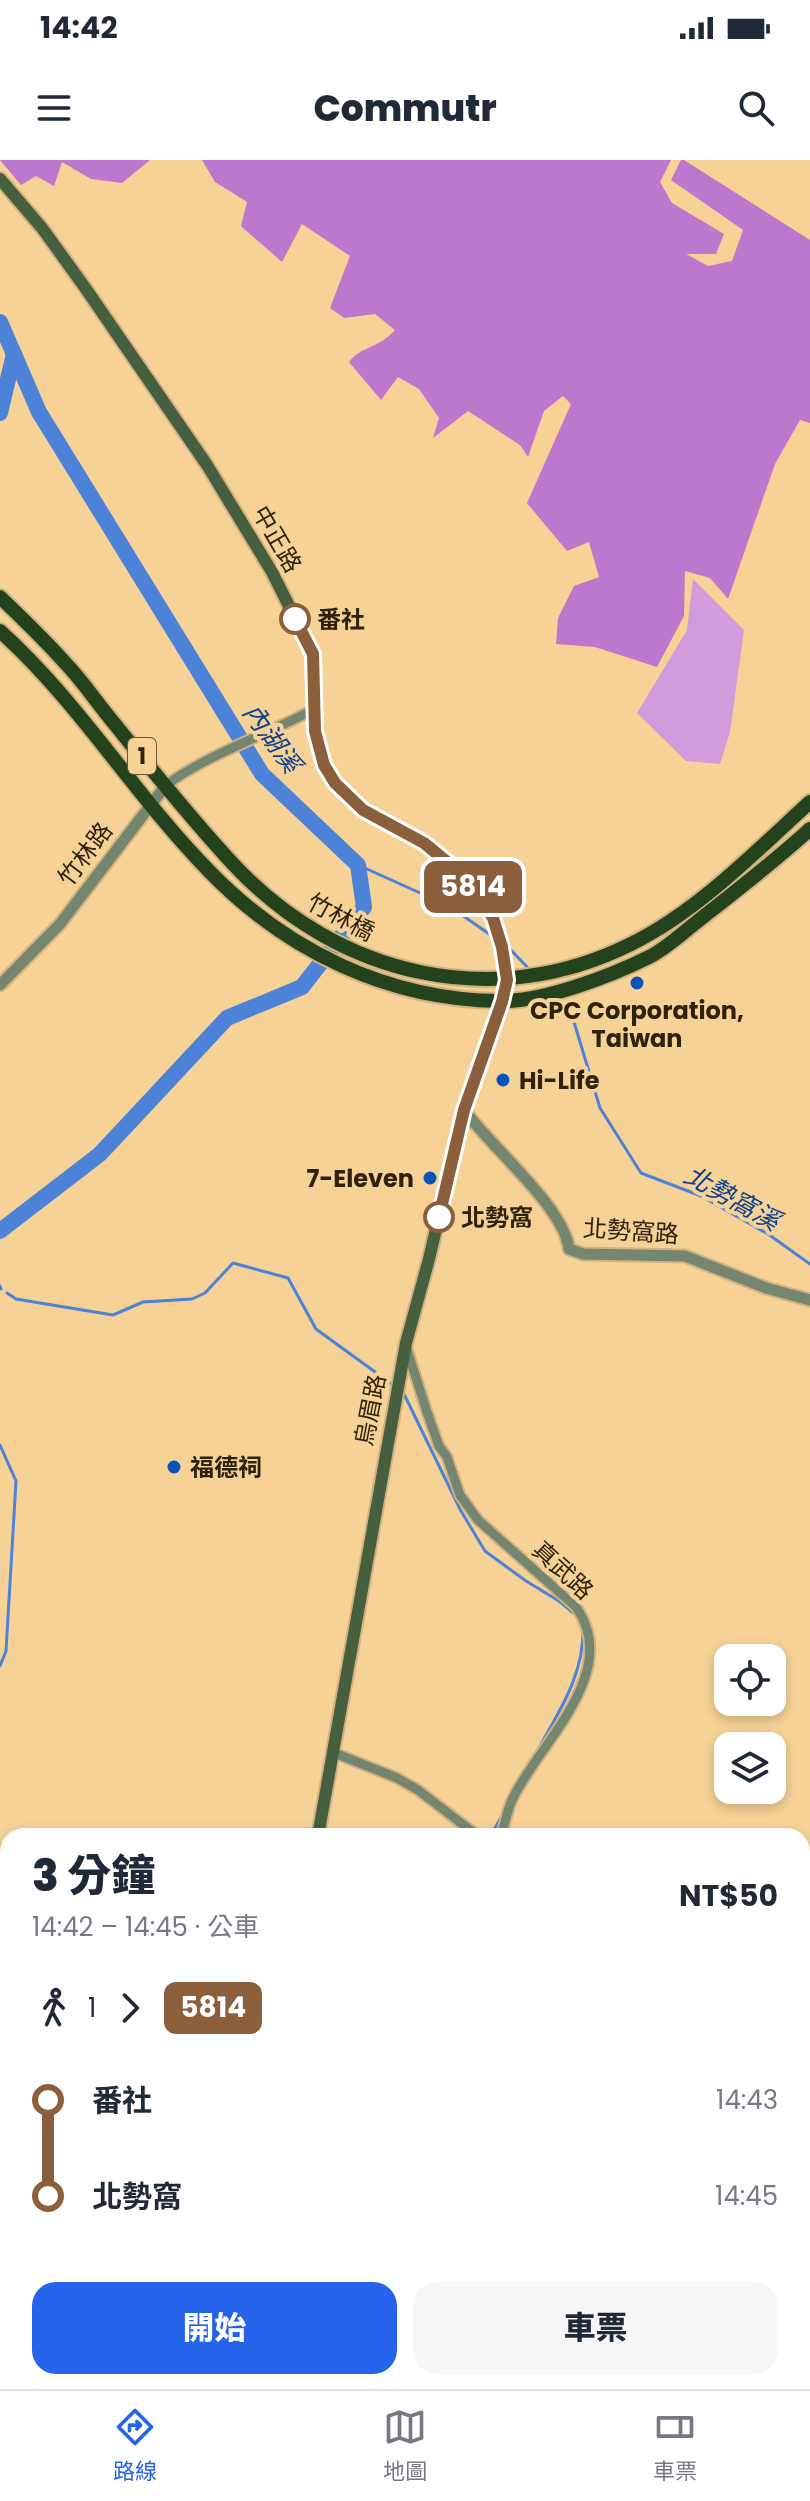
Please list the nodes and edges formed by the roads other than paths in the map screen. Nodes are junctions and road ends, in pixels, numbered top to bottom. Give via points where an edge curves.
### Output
1 (0, 179) edge
2 (0, 597) edge
3 (0, 631) edge
4 (314, 709) junction
5 (166, 785) junction
6 (810, 802) edge
7 (150, 803) junction
8 (810, 829) edge
9 (507, 980) junction
10 (0, 985) edge
11 (502, 1002) junction
12 (464, 1110) junction
13 (810, 1300) edge
14 (406, 1343) junction
15 (332, 1752) junction
16 (319, 1828) edge
17 (467, 1828) edge
18 (503, 1828) edge

1 - 4 main road, 中正路 via 86,289 207,465 272,572 313,654
2 - 5 main road, 1 via 70,667
3 - 7 main road, 1 via 50,681
4 - 5 street, 竹林路 via 210,757
4 - 9 main road, 中正路 via 320,751 335,783 363,810 424,843 469,880 493,918
5 - 7 street, 竹林路
5 - 9 main road, 竹林橋 / 1 via 236,867 286,912 339,943 400,970
6 - 9 main road, 1 via 686,910 631,944 579,965
7 - 10 street, 竹林路 via 60,924
7 - 11 main road, 竹林橋 / 1 via 210,872 276,930 311,952 362,976 426,994
8 - 11 main road, 1 via 653,956 586,984
9 - 11 main road, 中正路
11 - 12 main road, 烏眉路
12 - 13 street, 北勢窩路 via 539,1195 567,1234 569,1249 583,1254 685,1256
12 - 14 main road, 烏眉路
14 - 15 main road, 烏眉路
14 - 18 street, 真武路 via 460,1495 478,1520 576,1607 591,1640 577,1697 512,1800
15 - 16 main road, 烏眉路
15 - 17 street via 407,1784

